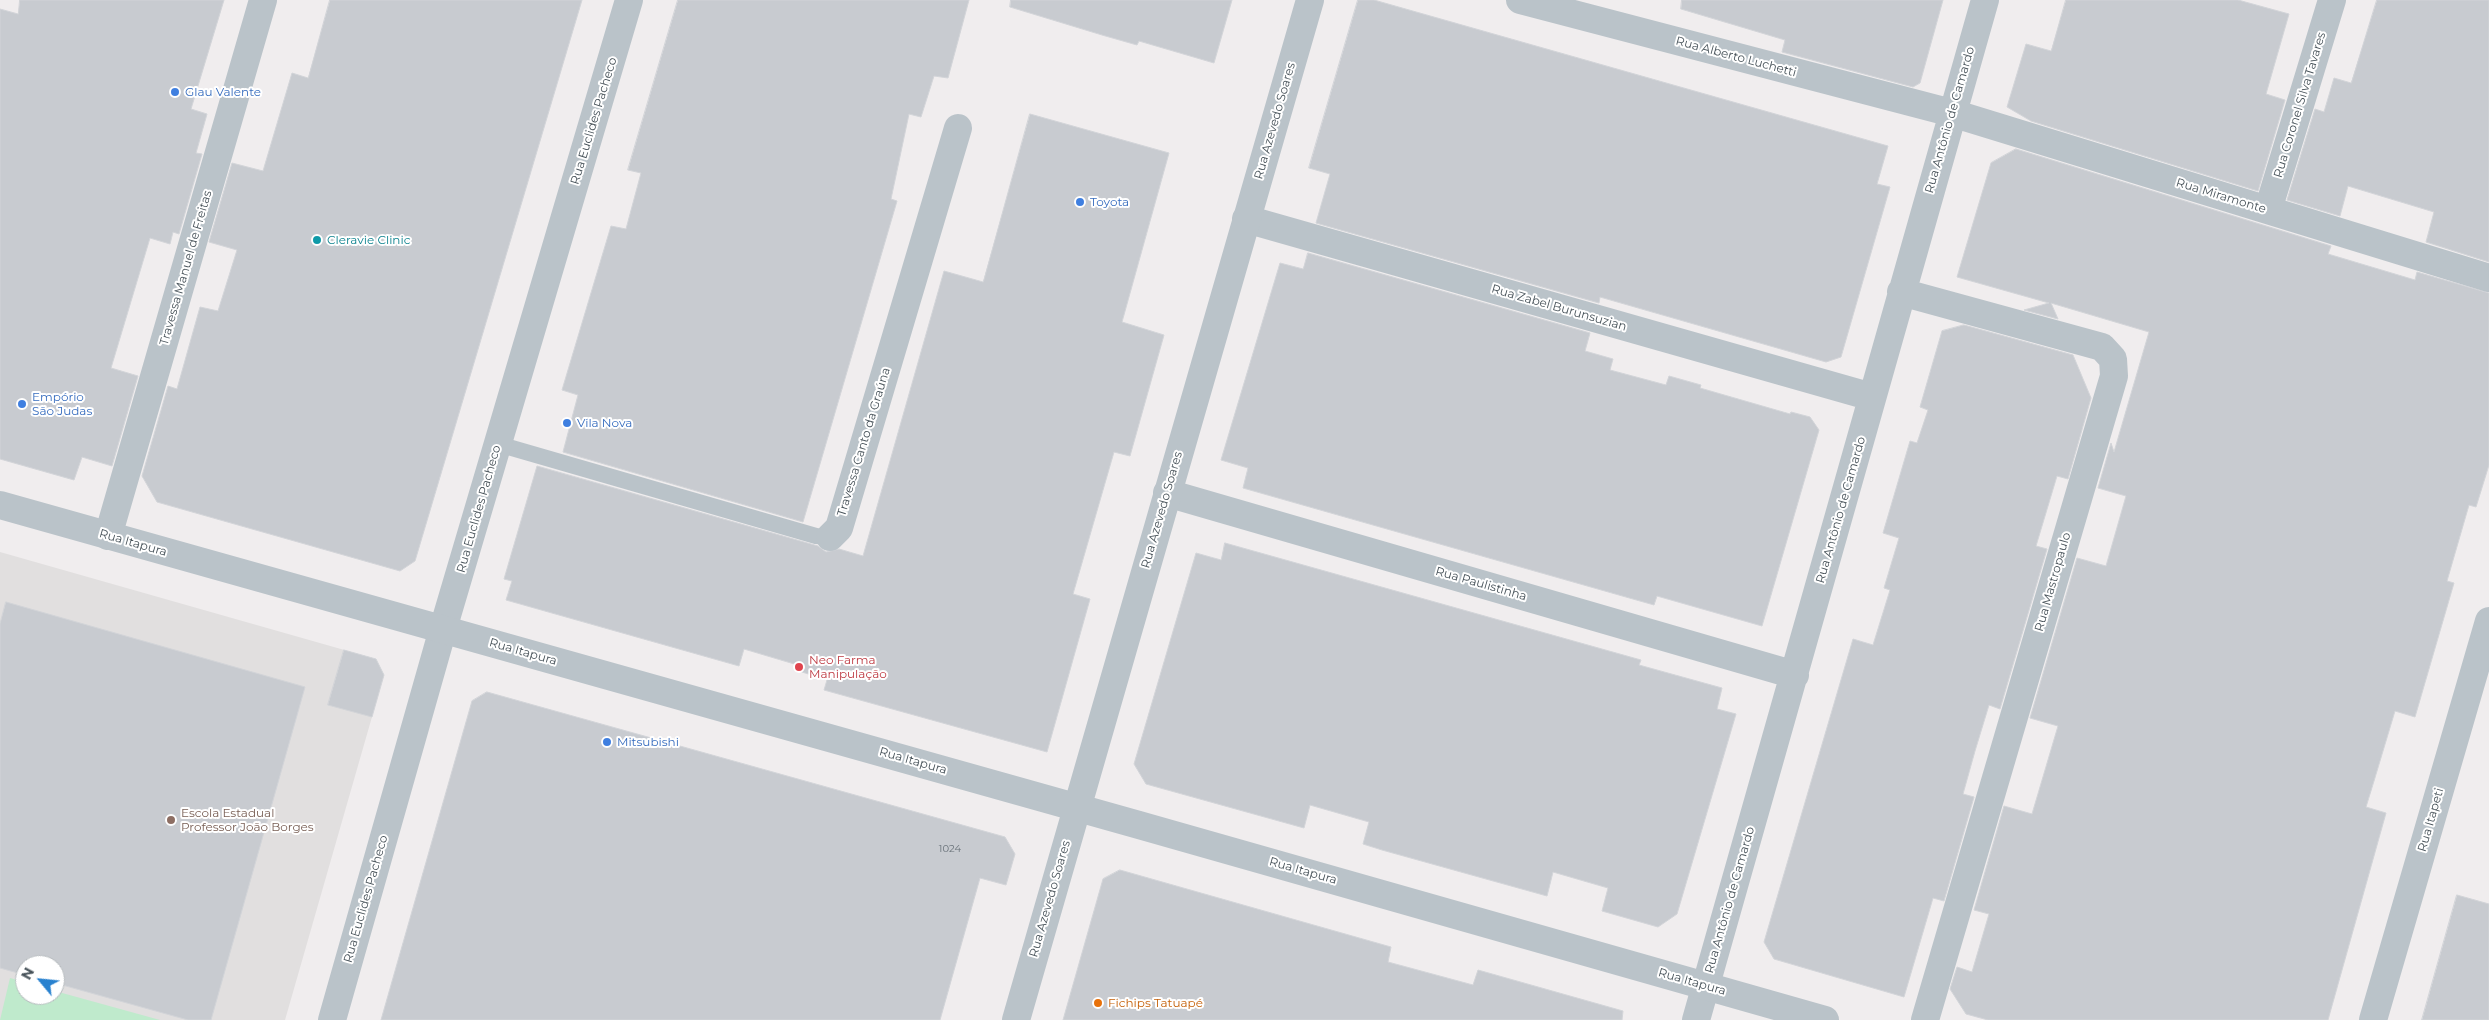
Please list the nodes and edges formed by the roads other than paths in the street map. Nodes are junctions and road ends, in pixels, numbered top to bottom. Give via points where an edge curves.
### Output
1 (263, 0) edge
2 (629, 0) edge
3 (1310, 0) edge
4 (1520, 0) edge
5 (1985, 0) edge
6 (2332, 0) edge
7 (1952, 113) junction
8 (958, 128) dead end
9 (2268, 210) junction
10 (1246, 220) junction
11 (2489, 278) edge
12 (1901, 292) junction
13 (1872, 397) junction
14 (498, 444) junction
15 (1167, 493) junction
16 (0, 506) edge
17 (108, 536) junction
18 (830, 537) joint
19 (2489, 620) edge
20 (443, 629) junction
21 (1795, 675) junction
22 (1076, 807) junction
23 (1705, 986) junction
24 (332, 1020) edge
25 (1016, 1020) edge
26 (1696, 1020) edge
27 (1825, 1020) edge
28 (1924, 1020) edge
29 (2373, 1020) edge

1 - 17 street, Travessa Manuel de Freitas
2 - 14 street, Rua Euclides Pacheco
3 - 10 street, Rua Azevedo Soares
4 - 7 street, Rua Alberto Luchetti
5 - 7 street, Rua Antônio de Camardo
6 - 9 street, Rua Coronel Silva Tavares
7 - 9 street, Rua Miramonte
7 - 12 street, Rua Antônio de Camardo
8 - 18 street, Travessa Canto da Graúna via 839,528
9 - 11 street, Rua Miramonte
10 - 13 street, Rua Zabel Burunsuzian
10 - 15 street, Rua Azevedo Soares
12 - 13 street, Rua Antônio de Camardo
12 - 28 street, Rua Mastropaulo via 2102,347 2113,359 2114,376
13 - 21 street, Rua Antônio de Camardo
14 - 18 lane, Travessa Canto da Graúna via 816,536
14 - 20 street, Rua Euclides Pacheco
15 - 21 street, Rua Paulistinha
15 - 22 street, Rua Azevedo Soares
16 - 17 street, Rua Itapura
17 - 20 street, Rua Itapura
19 - 29 street, Rua Itapeti
20 - 22 street, Rua Itapura
20 - 24 street, Rua Euclides Pacheco
21 - 23 street, Rua Antônio de Camardo
22 - 23 street, Rua Itapura
22 - 25 street, Rua Azevedo Soares
23 - 26 street, Rua Antônio de Camardo
23 - 27 street, Rua Itapura

